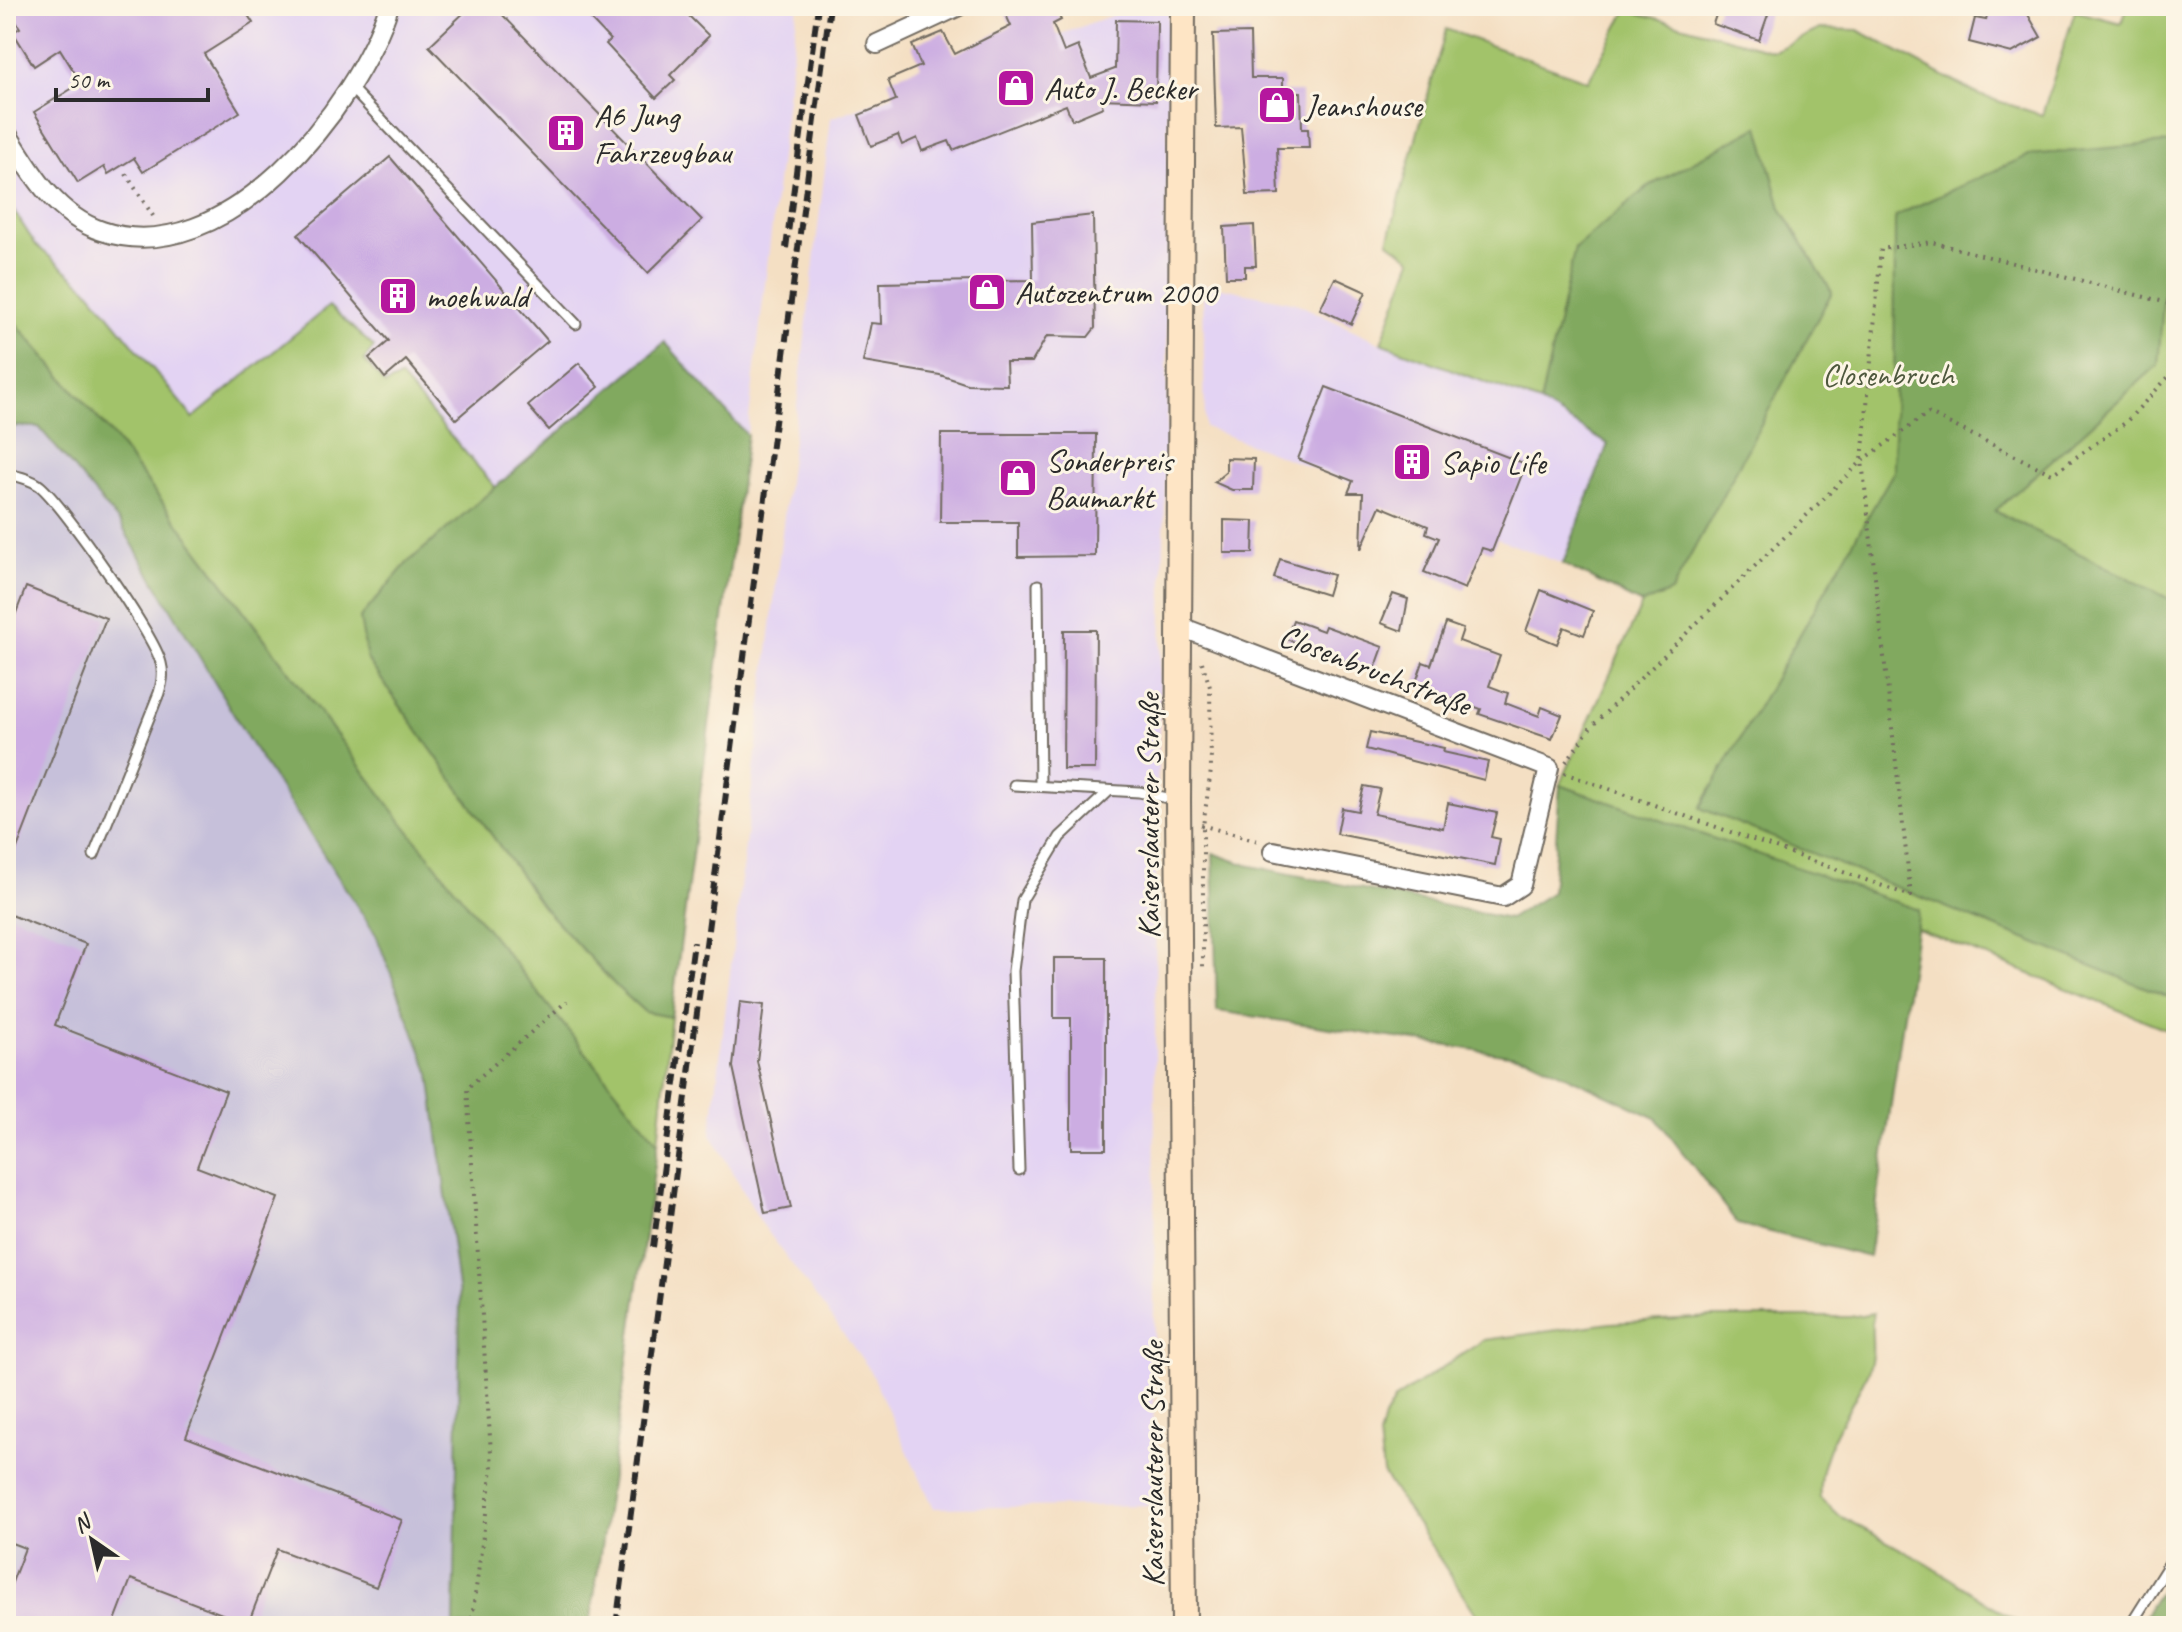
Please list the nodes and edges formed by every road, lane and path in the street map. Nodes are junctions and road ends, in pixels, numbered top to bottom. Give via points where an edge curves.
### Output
1 (389, 6) edge
2 (959, 6) edge
3 (1183, 6) edge
4 (17, 39) dead end
5 (877, 44) dead end
6 (6, 46) edge
7 (351, 88) junction
8 (6, 132) edge
9 (126, 174) dead end
10 (166, 235) junction
11 (2176, 305) edge
12 (576, 324) dead end
13 (2176, 369) edge
14 (1862, 461) junction
15 (6, 474) edge
16 (1038, 585) dead end
17 (1190, 630) junction
18 (1014, 785) dead end
19 (1040, 786) junction
20 (1109, 791) junction
21 (1178, 800) junction
22 (1203, 826) junction
23 (1273, 851) joint
24 (94, 855) dead end
25 (567, 1001) dead end
26 (1019, 1170) dead end
27 (2176, 1553) edge
28 (471, 1626) edge
29 (1184, 1626) edge
30 (2130, 1626) edge

1 - 7 street
2 - 5 street
3 - 17 main road, Kaiserslauterer Straße
4 - 6 path
7 - 10 street via 274,177 215,217
7 - 12 lane
8 - 10 street via 33,177 74,217 119,235
9 - 10 path
11 - 14 path via 1931,242 1881,249
13 - 14 path via 2125,423 2052,474 1928,413
14 - 14 path via 1591,727 1559,772 1911,896
15 - 24 lane via 39,485 62,510 161,660 159,693
16 - 19 lane
17 - 21 main road, Kaiserslauterer Straße
17 - 22 path via 1210,687 1211,770
17 - 23 street, Closenbruchstraße via 1549,768 1521,885 1503,897
18 - 19 lane
19 - 20 lane
20 - 21 lane
20 - 26 lane via 1060,837 1022,900 1013,971
21 - 22 path
21 - 29 main road, Kaiserslauterer Straße
22 - 23 path via 1265,842
25 - 28 path via 467,1088 492,1468
27 - 30 lane

